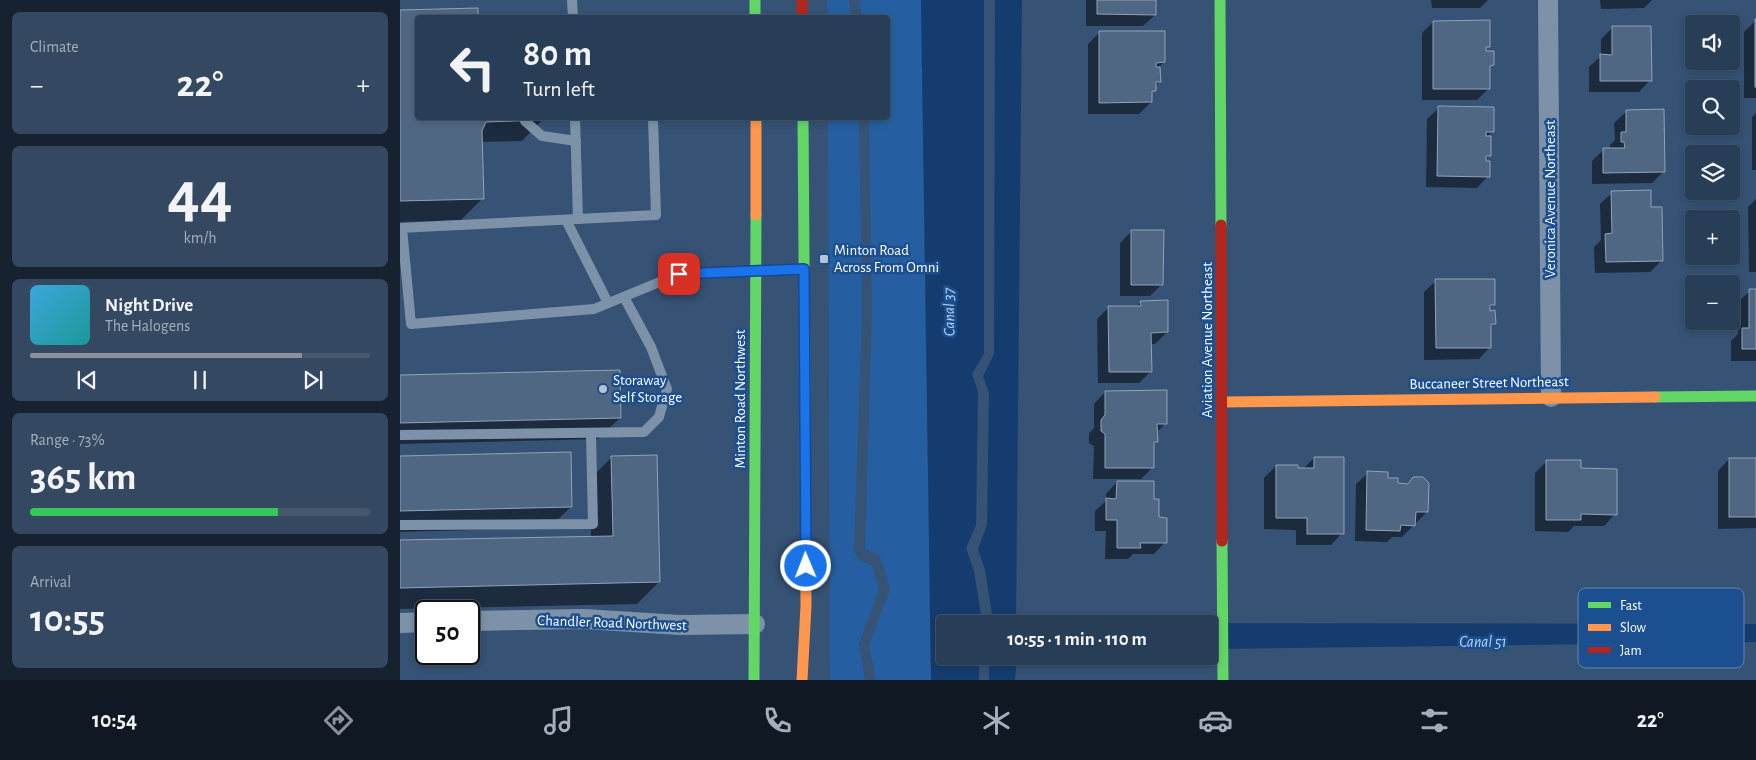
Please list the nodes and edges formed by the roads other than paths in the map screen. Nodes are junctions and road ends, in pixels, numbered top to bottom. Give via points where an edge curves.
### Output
1 (572, 0) edge
2 (756, 0) edge
3 (802, 0) edge
4 (1220, 0) edge
5 (1548, 0) edge
6 (573, 15) edge
7 (756, 15) edge
8 (802, 15) edge
9 (576, 120) edge
10 (653, 120) edge
11 (756, 120) edge
12 (803, 120) edge
13 (525, 121) dead end
14 (576, 141) junction
15 (578, 219) junction
16 (566, 220) junction
17 (401, 228) edge
18 (804, 269) junction
19 (756, 271) junction
20 (624, 297) junction
21 (608, 303) junction
22 (1756, 396) edge
23 (1551, 397) junction
24 (1222, 402) junction
25 (591, 432) junction
26 (400, 435) edge
27 (400, 525) edge
28 (480, 621) edge
29 (415, 622) edge
30 (400, 623) edge
31 (756, 624) junction
32 (754, 680) edge
33 (802, 680) edge
34 (1223, 680) edge

1 - 6 lane
2 - 7 street
3 - 8 street
4 - 24 street, Aviation Avenue Northeast
5 - 23 street, Veronica Avenue Northeast
9 - 14 lane
10 - 15 lane via 656,215
11 - 19 street, Minton Road Northwest
12 - 18 street
13 - 14 lane via 542,136
14 - 15 lane
15 - 16 lane
16 - 17 lane
16 - 21 lane
17 - 21 lane via 411,324 594,309
18 - 19 lane
18 - 33 street via 806,606
19 - 20 lane via 679,274
19 - 31 street, Minton Road Northwest
20 - 21 lane
20 - 25 lane via 651,347 666,389 659,417 644,432
22 - 23 street, Buccaneer Street Northeast
23 - 24 street, Buccaneer Street Northeast
24 - 34 street, Aviation Avenue Northeast
25 - 26 lane
25 - 27 lane via 593,524
28 - 31 street, Chandler Road Northwest via 584,619 680,625
29 - 30 street
31 - 32 street, Minton Road Northwest

